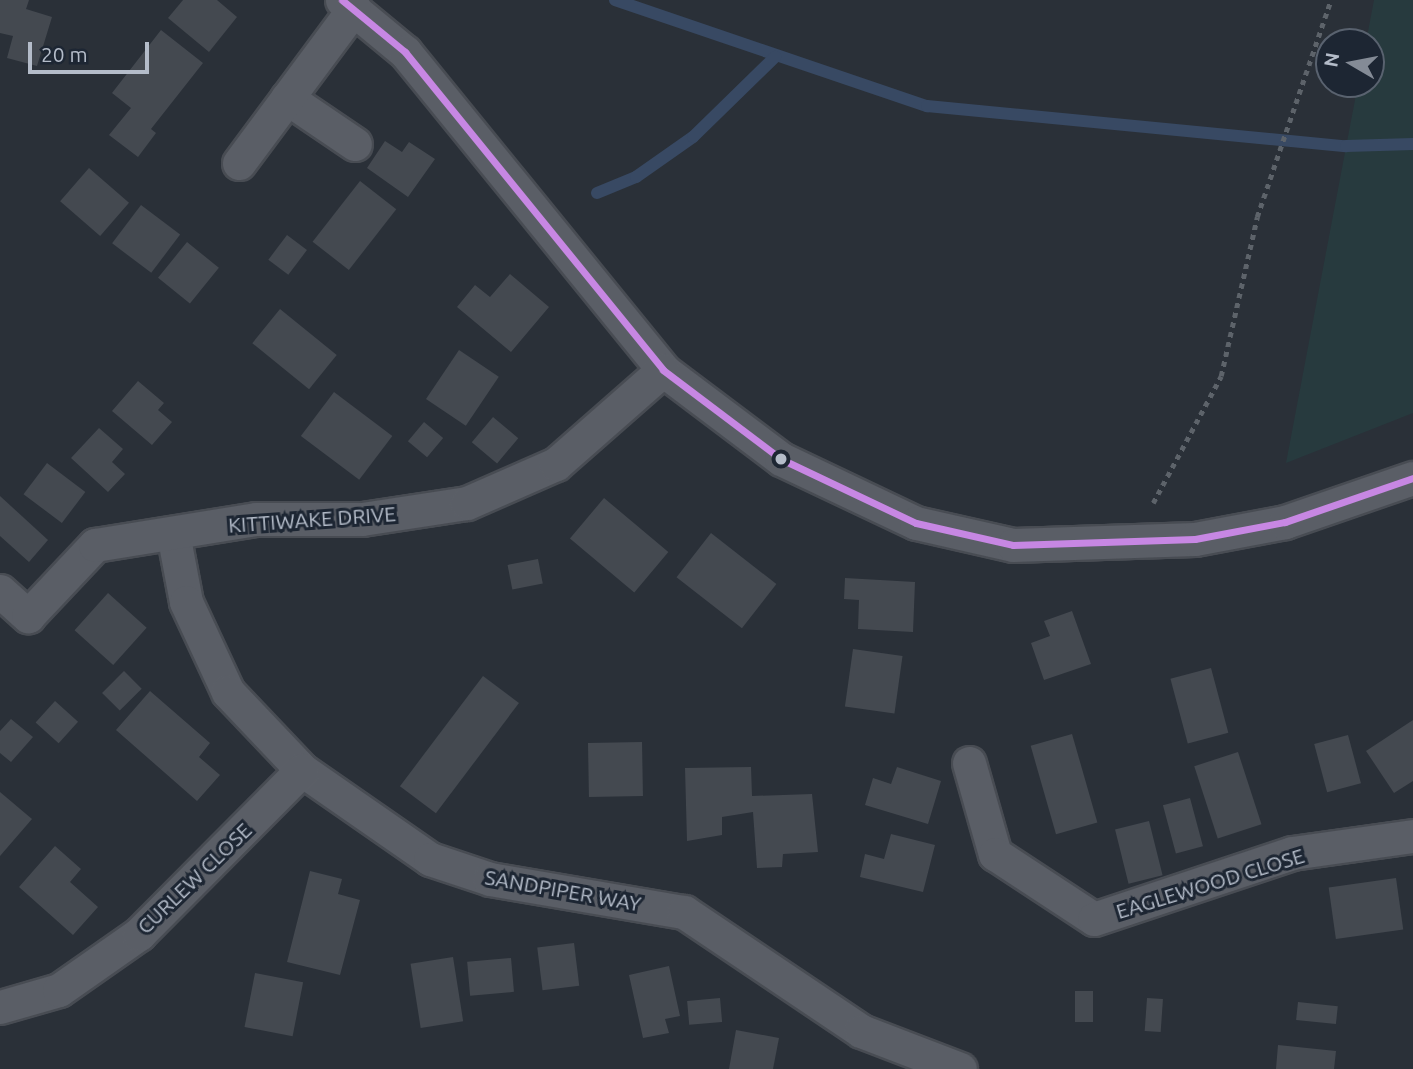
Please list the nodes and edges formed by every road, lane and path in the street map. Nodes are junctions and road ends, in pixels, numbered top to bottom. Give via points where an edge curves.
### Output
1 (1331, 0) edge
2 (348, 4) edge
3 (287, 98) junction
4 (355, 144) dead end
5 (239, 163) dead end
6 (663, 370) junction
7 (1413, 478) edge
8 (173, 533) junction
9 (1149, 542) junction
10 (0, 591) edge
11 (969, 763) dead end
12 (302, 770) junction
13 (1413, 836) edge
14 (0, 1007) edge
15 (960, 1069) edge

1 - 9 path via 1257,217 1221,376 1154,494
2 - 3 street
2 - 6 street via 405,52
3 - 4 street
3 - 5 street
6 - 8 street, KITTIWAKE DRIVE via 556,464 467,503 362,519 256,519
6 - 9 street via 781,459 916,523 1013,545
7 - 9 street via 1285,522
8 - 10 street, KITTIWAKE DRIVE via 95,545 28,616
8 - 12 street, SANDPIPER WAY via 186,603 228,692
11 - 13 street, EAGLEWOOD CLOSE via 995,855 1094,919 1292,853
12 - 14 street, CURLEW CLOSE via 139,934 59,989
12 - 15 street, SANDPIPER WAY via 430,859 490,879 684,912 861,1031

